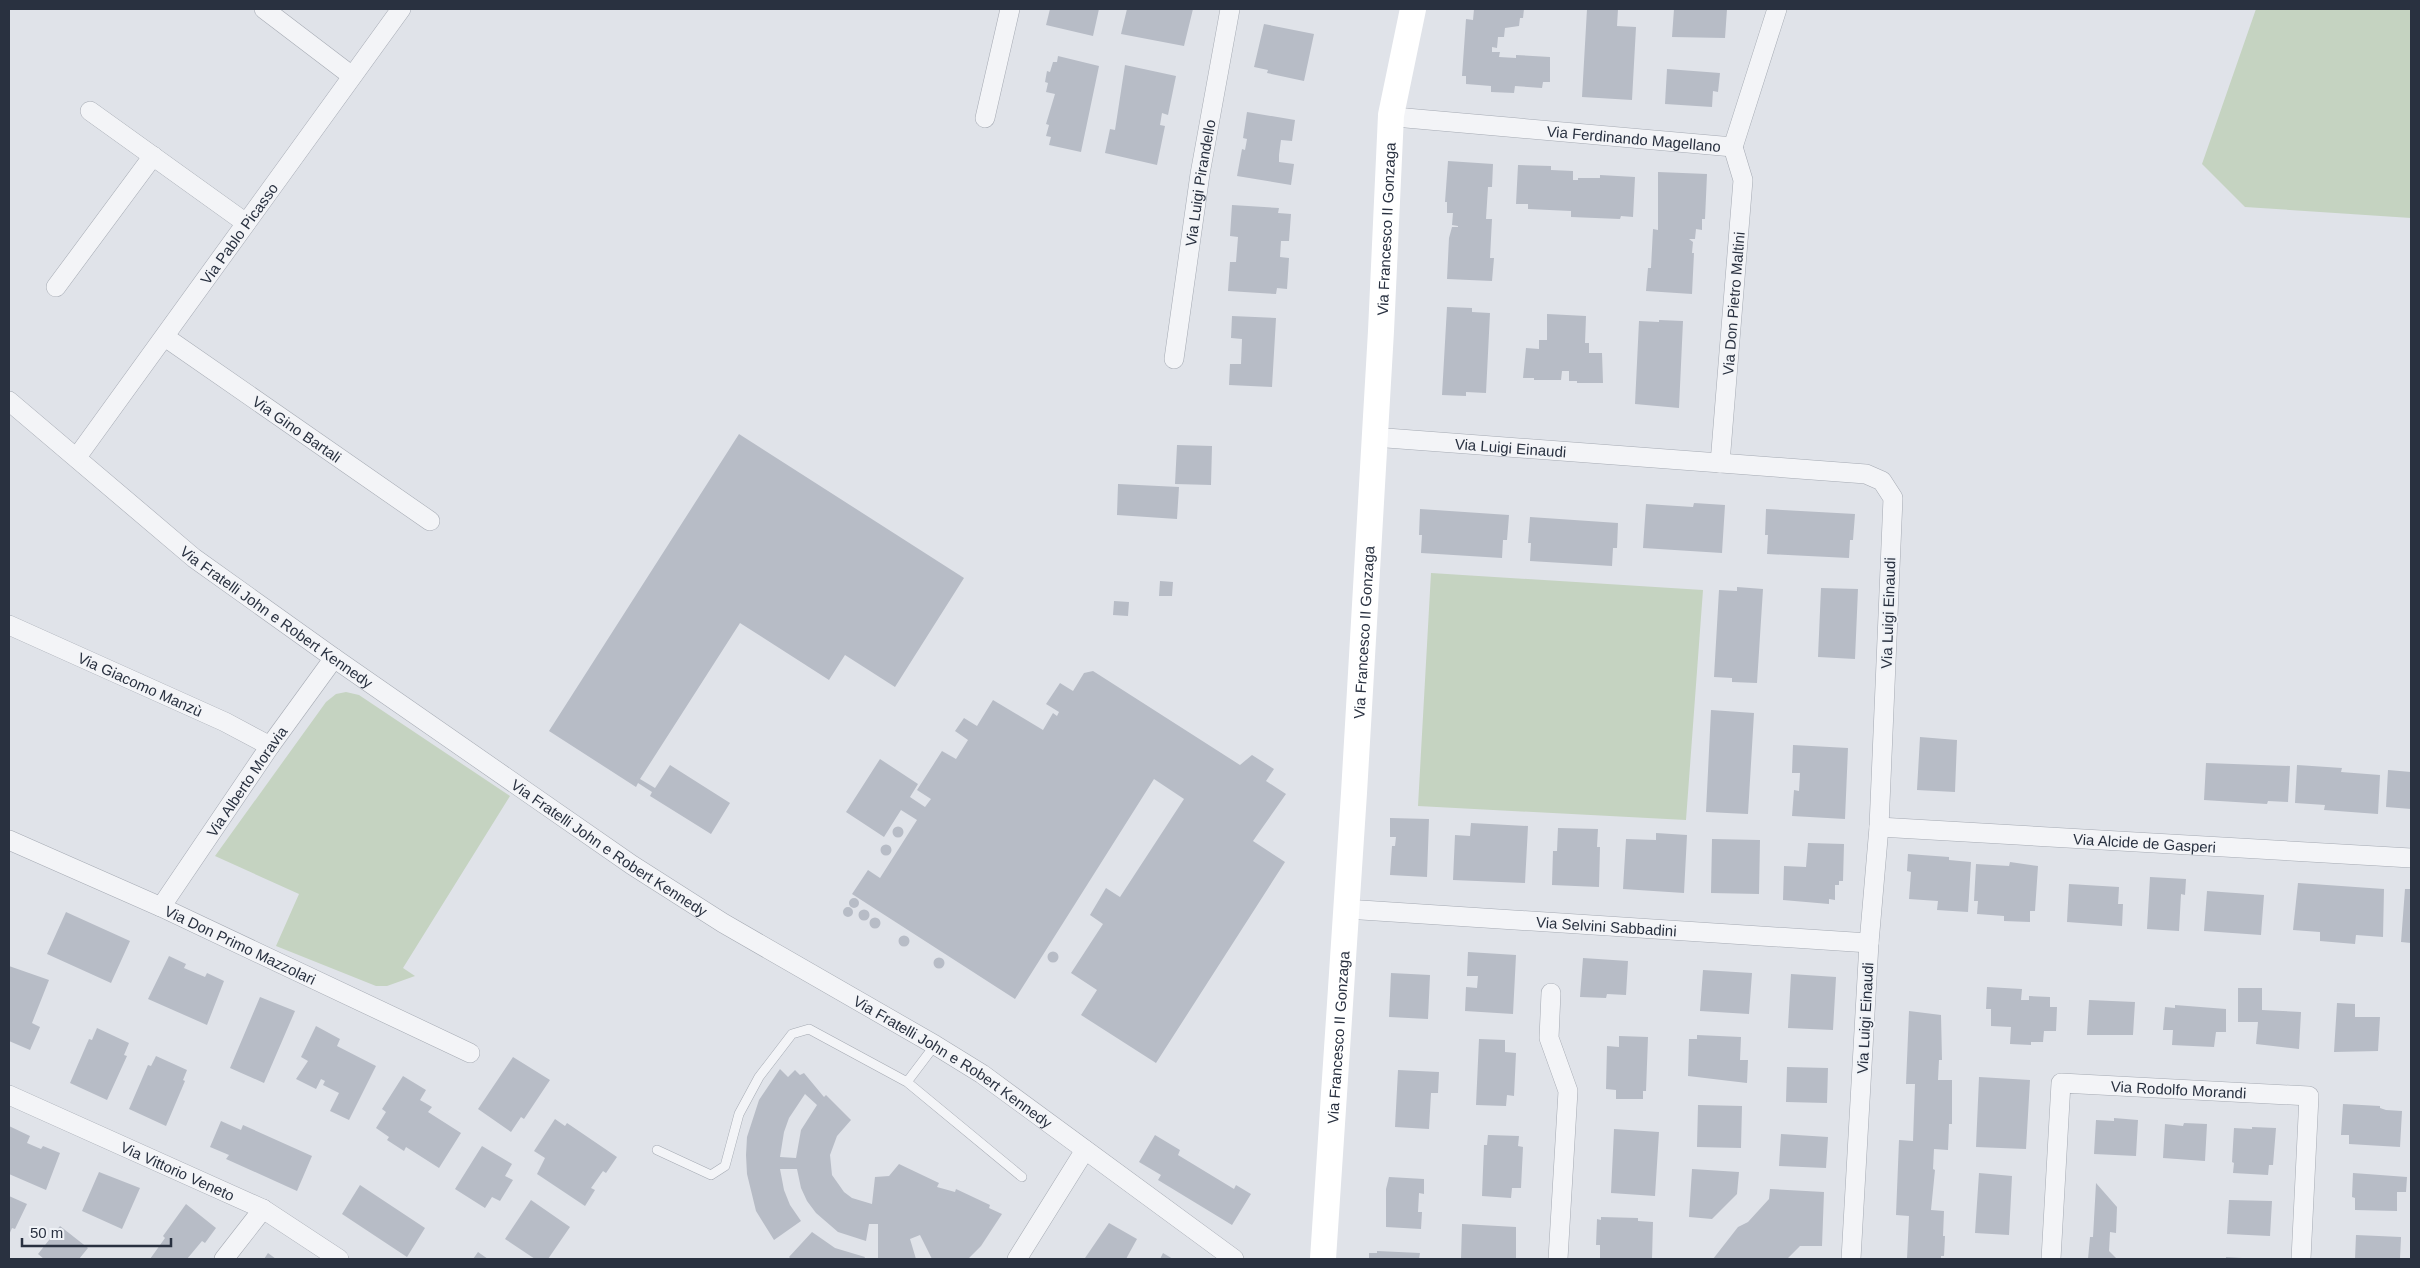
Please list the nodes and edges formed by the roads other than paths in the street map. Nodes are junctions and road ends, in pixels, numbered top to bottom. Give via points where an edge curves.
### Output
1 (264, 9) edge
2 (401, 9) edge
3 (1010, 9) edge
4 (1230, 9) edge
5 (1413, 9) edge
6 (1777, 9) edge
7 (352, 76) junction
8 (90, 111) dead end
9 (1390, 115) junction
10 (985, 118) dead end
11 (1733, 147) junction
12 (153, 156) junction
13 (246, 223) junction
14 (56, 287) dead end
15 (165, 337) junction
16 (1174, 359) dead end
17 (9, 401) edge
18 (1373, 437) junction
19 (76, 457) junction
20 (1720, 463) junction
21 (430, 521) dead end
22 (9, 625) edge
23 (334, 658) junction
24 (270, 746) junction
25 (1879, 827) junction
26 (9, 840) edge
27 (2411, 858) edge
28 (161, 907) junction
29 (1346, 910) junction
30 (1869, 943) junction
31 (1551, 993) dead end
32 (935, 1045) junction
33 (470, 1054) dead end
34 (907, 1082) junction
35 (9, 1096) edge
36 (657, 1150) dead end
37 (1084, 1150) junction
38 (1022, 1177) dead end
39 (263, 1209) junction
40 (224, 1259) edge
41 (339, 1259) edge
42 (1017, 1259) edge
43 (1234, 1259) edge
44 (1323, 1259) edge
45 (1558, 1259) edge
46 (1851, 1259) edge
47 (2051, 1259) edge
48 (2301, 1259) edge

1 - 7 street
2 - 7 street, Via Pablo Picasso
3 - 10 street
4 - 16 street, Via Luigi Pirandello via 1200,174
5 - 9 street, Via Francesco II Gonzaga
6 - 11 street, Via Ferdinando Magellano
7 - 13 street, Via Pablo Picasso
8 - 12 street
9 - 11 street, Via Ferdinando Magellano
9 - 18 street, Via Francesco II Gonzaga
11 - 20 street, Via Don Pietro Maltini via 1743,180
12 - 13 street
12 - 14 street
13 - 15 street, Via Pablo Picasso
15 - 19 street, Via Pablo Picasso
15 - 21 street, Via Gino Bartali
17 - 19 street, Via Fratelli John e Robert Kennedy
18 - 20 street, Via Luigi Einaudi
18 - 29 street, Via Francesco II Gonzaga
19 - 23 street, Via Fratelli John e Robert Kennedy via 194,558
20 - 25 street, Via Luigi Einaudi via 1866,474 1882,481 1893,498
22 - 24 street, Via Giacomo Manzù via 225,722
23 - 24 street, Via Alberto Moravia
23 - 32 street, Via Fratelli John e Robert Kennedy via 632,865 790,962
24 - 28 street, Via Alberto Moravia
25 - 27 street, Via Alcide de Gasperi
25 - 30 street, Via Luigi Einaudi
26 - 28 street, Via Don Primo Mazzolari
28 - 33 street, Via Don Primo Mazzolari
29 - 30 street, Via Selvini Sabbadini
29 - 44 street, Via Francesco II Gonzaga
30 - 46 street, Via Luigi Einaudi
31 - 45 street via 1549,1038 1568,1091
32 - 34 lane
32 - 37 street, Via Fratelli John e Robert Kennedy via 982,1074
34 - 36 lane via 809,1029 792,1034 759,1077 739,1114 725,1166 711,1175
34 - 38 lane
35 - 39 street, Via Vittorio Veneto
37 - 42 street
37 - 43 street, Via Fratelli John e Robert Kennedy
39 - 40 street
39 - 41 street, Via Vittorio Veneto
47 - 48 street, Via Rodolfo Morandi via 2061,1083 2309,1096

